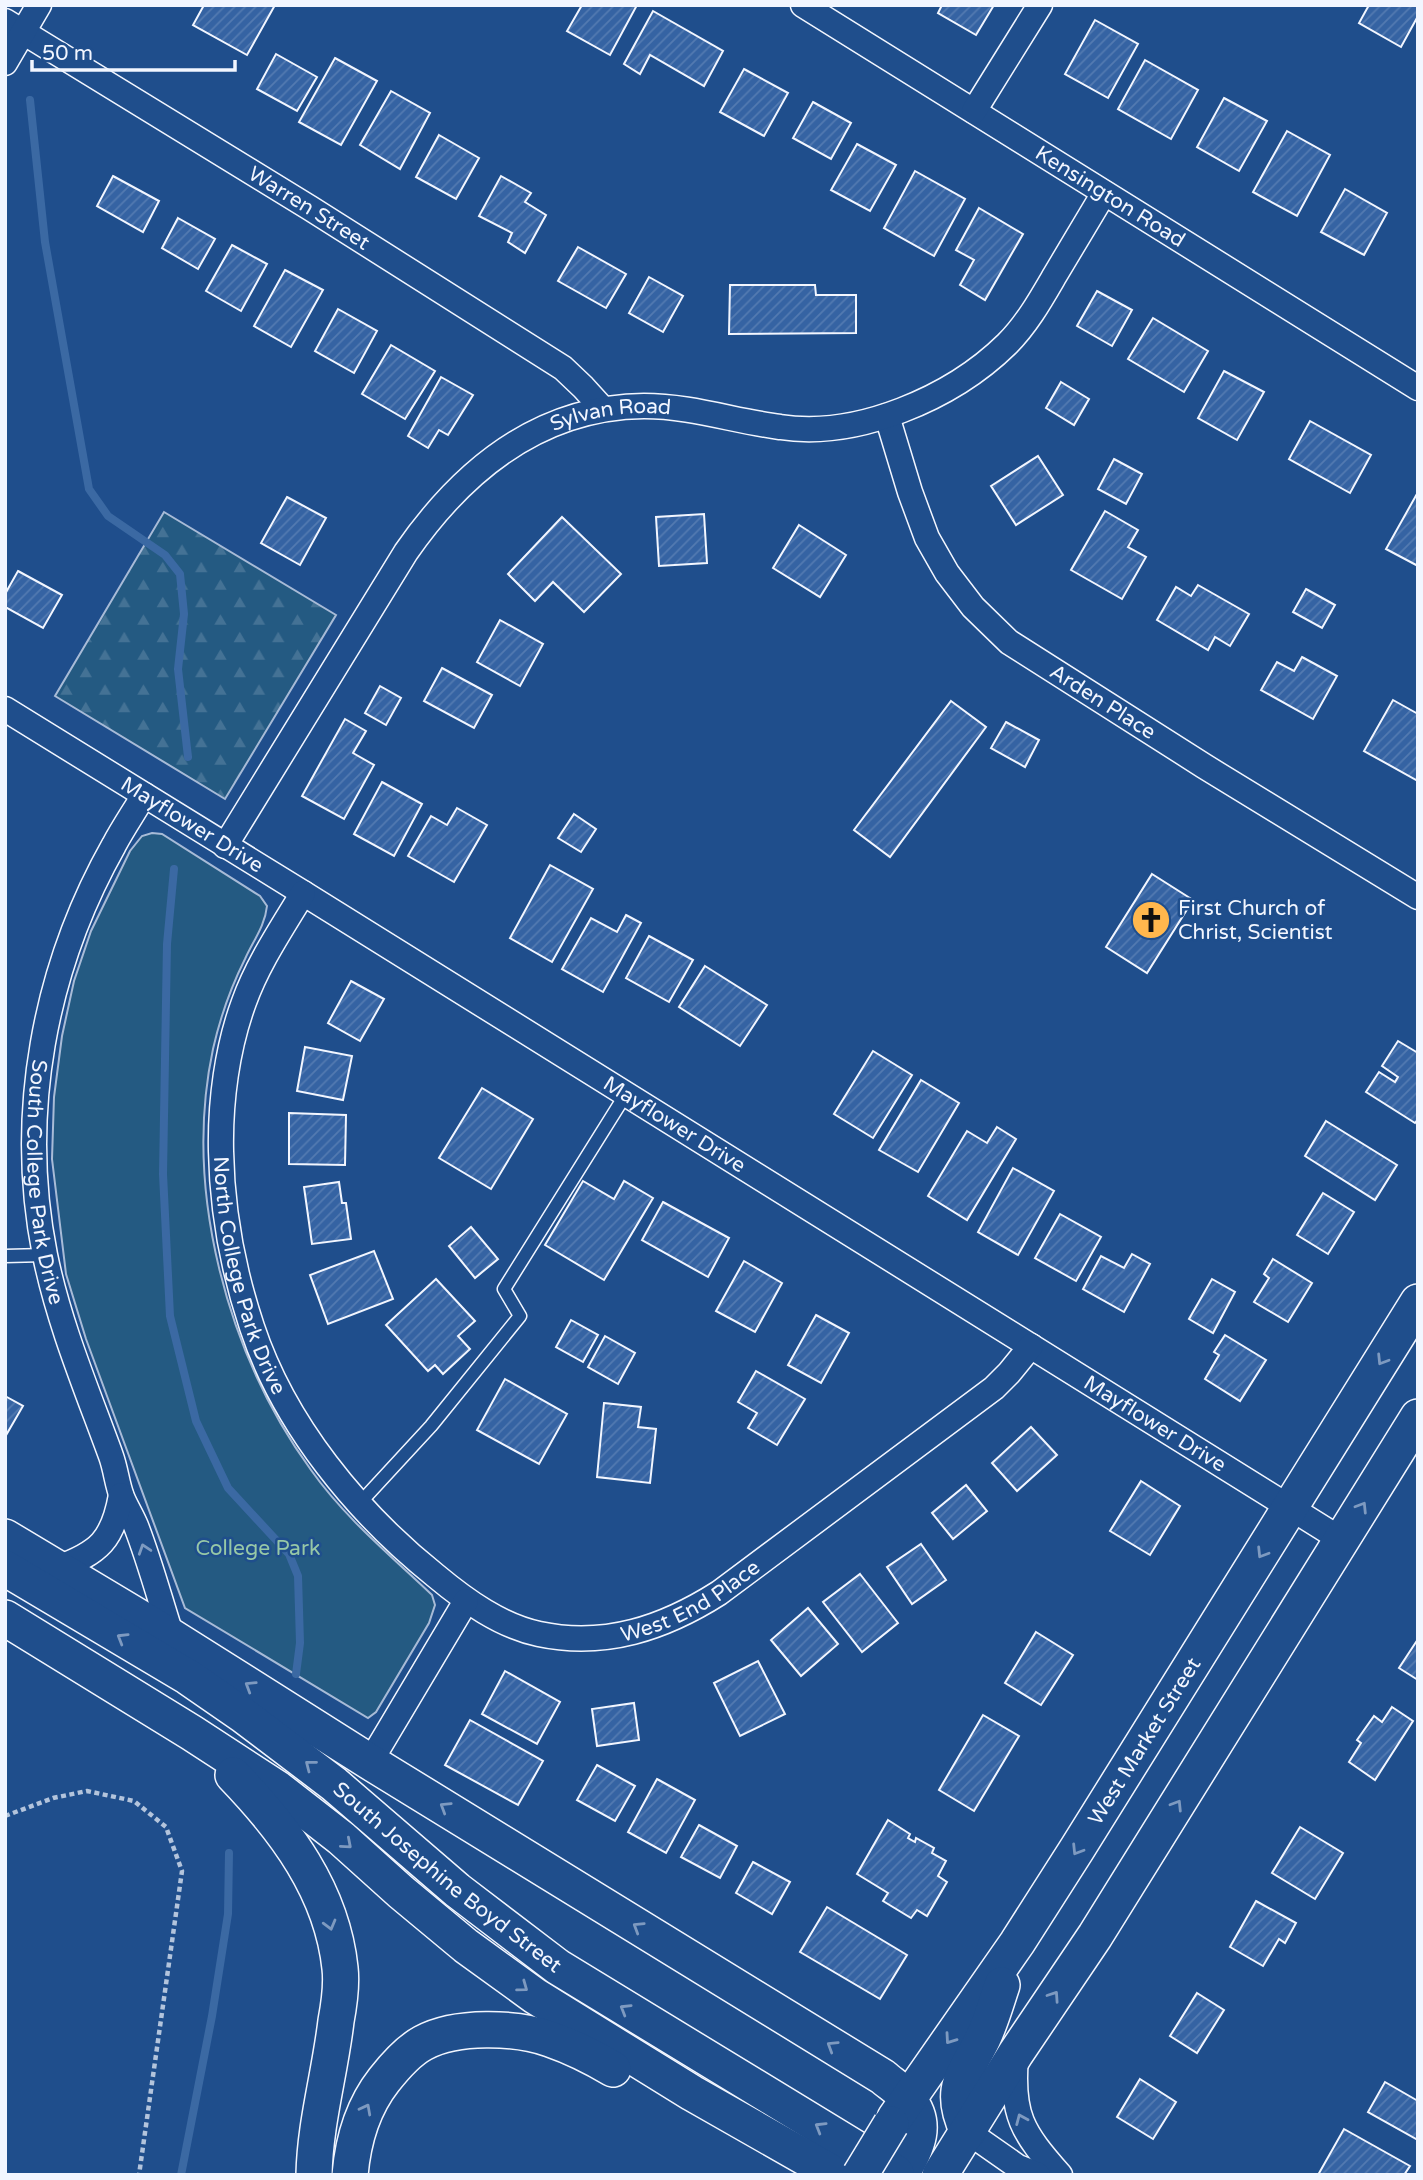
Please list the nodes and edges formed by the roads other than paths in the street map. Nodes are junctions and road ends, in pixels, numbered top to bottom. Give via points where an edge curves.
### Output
1 (39, 5) edge
2 (803, 5) edge
3 (1041, 5) edge
4 (14, 27) edge
5 (5, 64) edge
6 (974, 111) junction
7 (1104, 193) junction
8 (1418, 388) edge
9 (603, 409) junction
10 (887, 416) junction
11 (5, 709) edge
12 (144, 795) junction
13 (225, 846) junction
14 (303, 892) junction
15 (1418, 897) edge
16 (626, 1094) junction
17 (45, 1255) junction
18 (5, 1256) edge
19 (1418, 1302) edge
20 (1031, 1346) junction
21 (1418, 1418) edge
22 (121, 1495) junction
23 (359, 1504) junction
24 (1290, 1508) junction
25 (5, 1537) edge
26 (1342, 1539) junction
27 (5, 1568) edge
28 (57, 1569) junction
29 (466, 1601) junction
30 (5, 1618) edge
31 (172, 1637) junction
32 (192, 1733) junction
33 (370, 1762) junction
34 (1017, 1943) junction
35 (1016, 2053) junction
36 (906, 2122) junction
37 (968, 2132) junction
38 (944, 2168) edge
39 (314, 2175) edge
40 (350, 2175) edge
41 (825, 2175) edge
42 (836, 2175) edge
43 (860, 2175) edge
44 (900, 2175) edge
45 (1038, 2175) edge
46 (1060, 2175) edge

1 - 4 street
2 - 6 street, Kensington Road
3 - 6 street
4 - 5 street
4 - 9 street, Warren Street via 563,368
6 - 7 street, Kensington Road
7 - 8 street, Kensington Road
7 - 10 street, Sylvan Road via 1037,305 1006,345 939,394
9 - 10 street, Sylvan Road via 680,408 781,428 822,429
9 - 13 street, Sylvan Road via 528,435 492,458 429,519
10 - 15 street, Arden Place via 927,538 973,607 1009,642
11 - 12 street, Mayflower Drive
12 - 13 street, Mayflower Drive
12 - 17 street, South College Park Drive via 93,885 46,1016 36,1080 34,1150
13 - 14 street, Mayflower Drive
14 - 16 street, Mayflower Drive
14 - 23 street, North College Park Drive via 244,1002 231,1050 223,1099 223,1200 232,1256 252,1328 272,1375 310,1441
16 - 20 street, Mayflower Drive
16 - 23 lane via 504,1289 520,1316 431,1426
17 - 18 lane
17 - 22 street, South College Park Drive
19 -> 24 main road, West Market Street
20 - 24 street, Mayflower Drive
20 - 29 street, West End Place via 994,1388 691,1611 632,1633 570,1638 520,1628
26 -> 21 main road
22 - 28 street, South College Park Drive via 117,1519 97,1549
31 -> 22 street, South College Park Drive via 136,1526
23 - 29 street, North College Park Drive via 399,1545
24 - 26 street, Mayflower Drive
24 -> 34 main road, West Market Street
25 - 28 main road, South Josephine Boyd Street
35 -> 26 main road via 1095,1936
44 -> 27 main road, South Josephine Boyd Street via 558,1967 243,1715
28 - 31 main road, South Josephine Boyd Street
29 - 33 street
30 - 32 main road, South Josephine Boyd Street
33 -> 31 main road, South Josephine Boyd Street
32 -> 39 main road via 295,1847 330,1919 340,1970 337,2021
32 -> 42 main road, South Josephine Boyd Street via 278,1789 466,1946 535,1996
36 -> 33 main road, South Josephine Boyd Street via 883,2077
34 -> 36 main road, West Market Street
34 - 37 main road via 983,2038 961,2077 959,2101
35 - 37 main road
46 -> 35 street via 1024,2127 1016,2105
36 - 43 main road, West Market Street, bridge
36 - 44 main road
37 - 38 main road
37 - 45 street via 1018,2167
40 -> 41 main road via 360,2119 397,2064 422,2043 474,2030 548,2038 584,2052 666,2100

